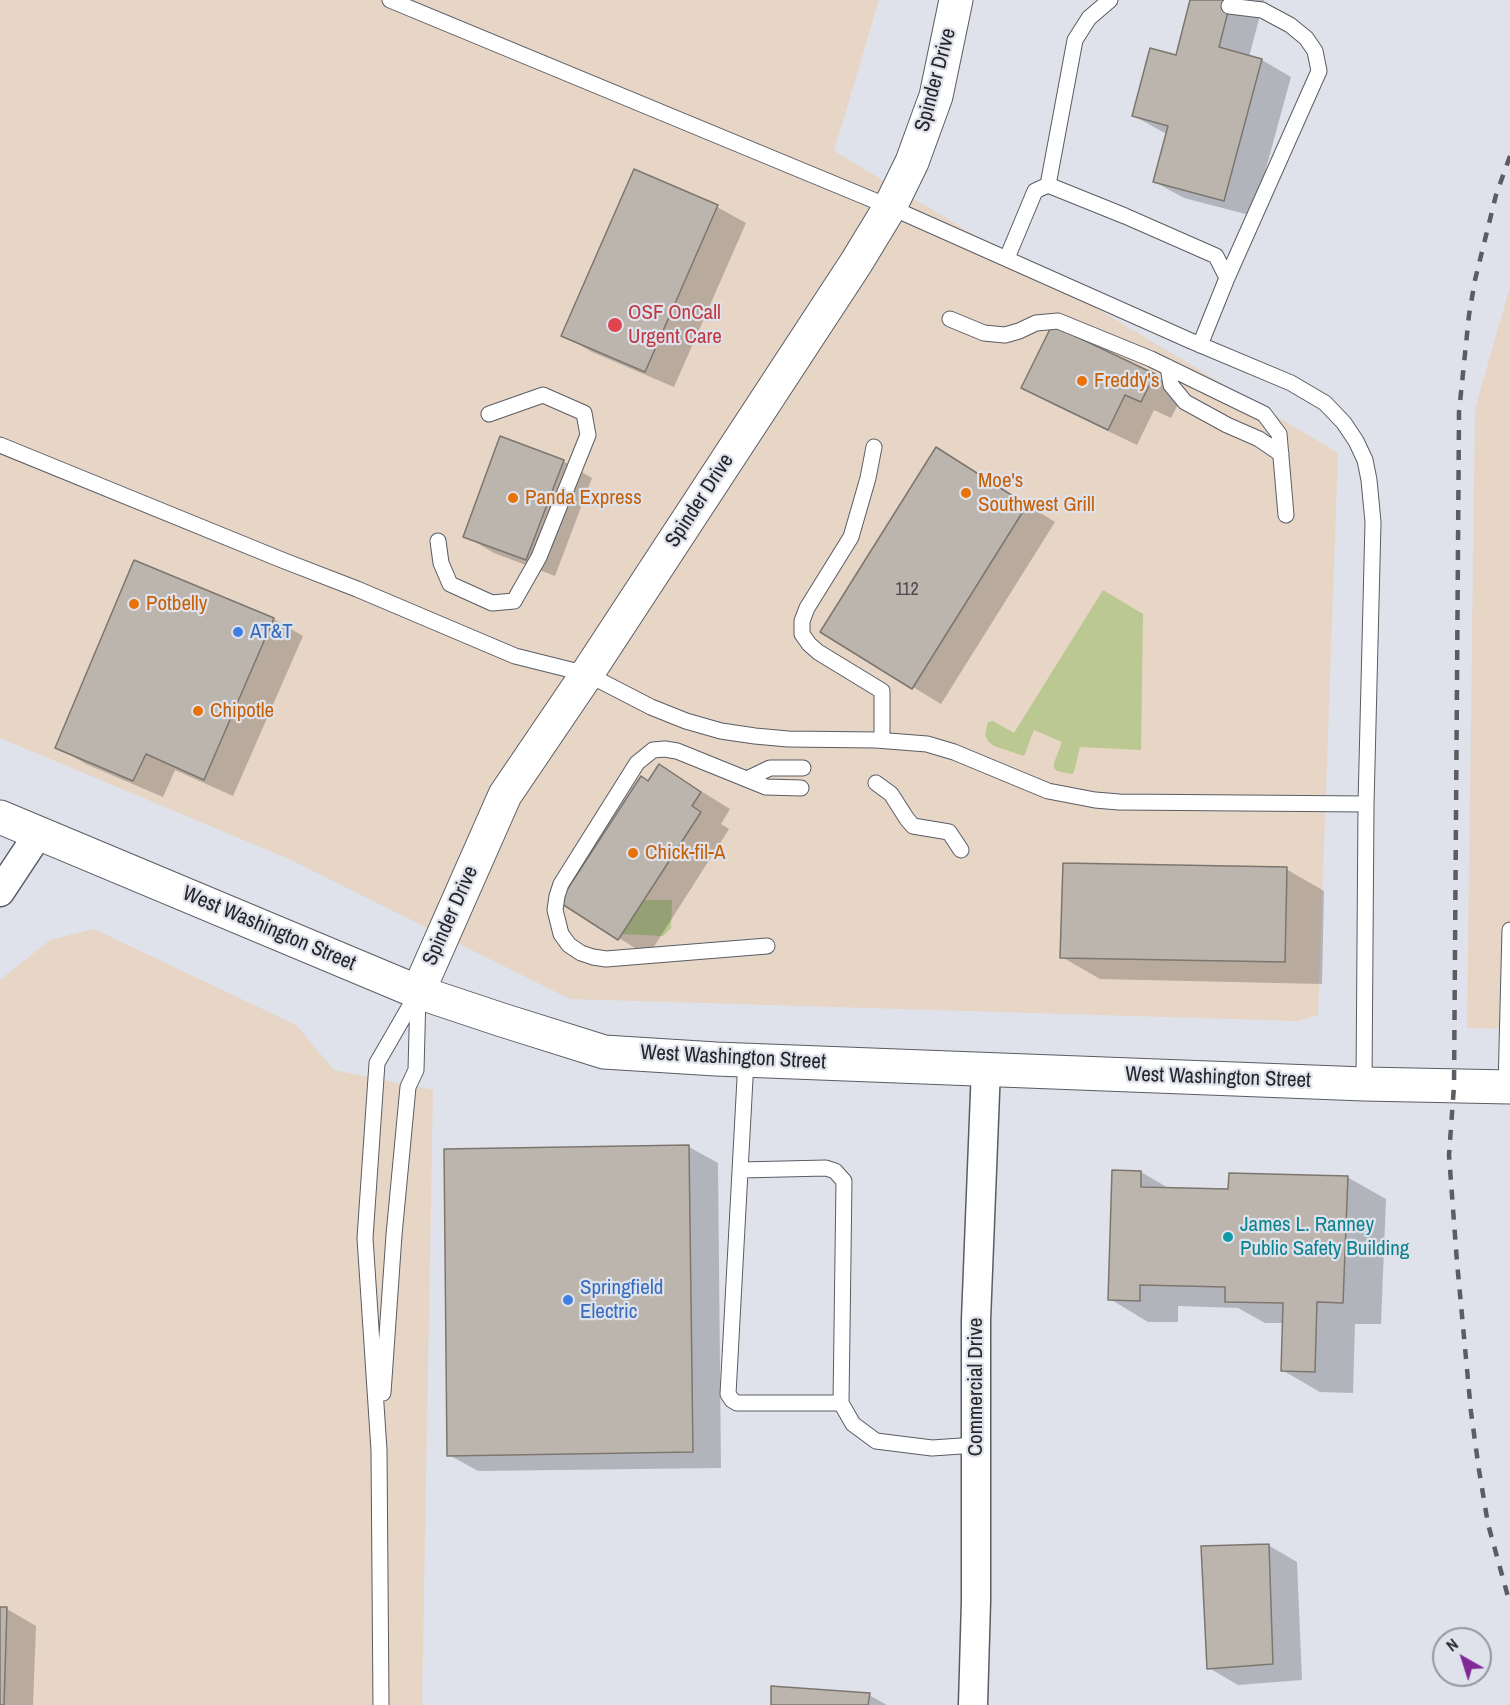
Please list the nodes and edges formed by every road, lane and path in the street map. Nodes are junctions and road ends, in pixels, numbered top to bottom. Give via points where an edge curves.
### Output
1 (390, 0) edge
2 (956, 0) edge
3 (1110, 0) edge
4 (1229, 6) dead end
5 (1048, 185) junction
6 (890, 207) junction
7 (1007, 258) junction
8 (1227, 278) junction
9 (950, 320) dead end
10 (1200, 345) junction
11 (1167, 367) junction
12 (489, 414) dead end
13 (0, 445) edge
14 (874, 447) dead end
15 (1281, 454) junction
16 (1286, 515) dead end
17 (438, 541) dead end
18 (587, 674) junction
19 (882, 741) junction
20 (803, 768) dead end
21 (747, 779) junction
22 (876, 783) dead end
23 (801, 788) dead end
24 (1366, 804) junction
25 (0, 817) edge
26 (39, 833) junction
27 (961, 850) dead end
28 (0, 892) edge
29 (1510, 930) edge
30 (767, 946) dead end
31 (418, 992) junction
32 (746, 1060) junction
33 (986, 1068) junction
34 (1364, 1084) junction
35 (1508, 1087) edge
36 (741, 1170) junction
37 (841, 1403) junction
38 (976, 1445) junction
39 (379, 1450) junction
40 (381, 1705) edge
41 (973, 1705) edge

1 - 6 lane
2 - 6 street, Spinder Drive via 936,96 912,162
3 - 5 lane via 1089,18 1075,40
4 - 8 lane via 1262,10 1290,25 1315,51 1319,71
5 - 7 lane via 1035,191
5 - 8 lane via 1216,255
6 - 7 lane
6 - 18 street, Spinder Drive
7 - 10 lane
8 - 10 lane
9 - 11 lane via 984,333 1005,335 1036,323 1058,321
10 - 24 lane via 1291,383 1325,403 1344,423 1365,460 1373,522
11 - 15 lane via 1171,385 1185,402
11 - 15 lane via 1264,414 1279,434
12 - 17 lane via 543,395 584,413 588,435 539,556 514,602 492,603 450,584 441,563
13 - 18 lane via 515,656
14 - 19 lane via 851,537 807,608 802,634 818,652 882,691
15 - 16 lane
18 - 19 lane via 651,707 721,731 788,739
18 - 31 street, Spinder Drive via 504,795
19 - 24 lane via 927,744 1048,791 1095,800
20 - 21 lane via 770,768
21 - 23 lane via 766,787
21 - 30 lane via 677,751 659,749 647,754 637,763 561,884 555,910 561,934 569,945 593,957
22 - 27 lane via 891,794 913,826 949,832
24 - 34 lane
25 - 26 street, West Washington Street
26 - 28 street
26 - 31 street, West Washington Street
29 - 35 lane
31 - 32 street, West Washington Street via 604,1052
31 - 39 lane via 416,1070 408,1088
31 - 39 lane via 378,1063 365,1238
32 - 33 street, West Washington Street
32 - 36 lane
33 - 34 street, West Washington Street
33 - 38 street, Commercial Drive via 976,1320
34 - 35 street, West Washington Street
36 - 37 lane via 826,1168 844,1181
36 - 37 lane via 728,1394 737,1403
37 - 38 lane via 853,1424 876,1441 932,1448
38 - 41 street, Commercial Drive
39 - 40 lane

